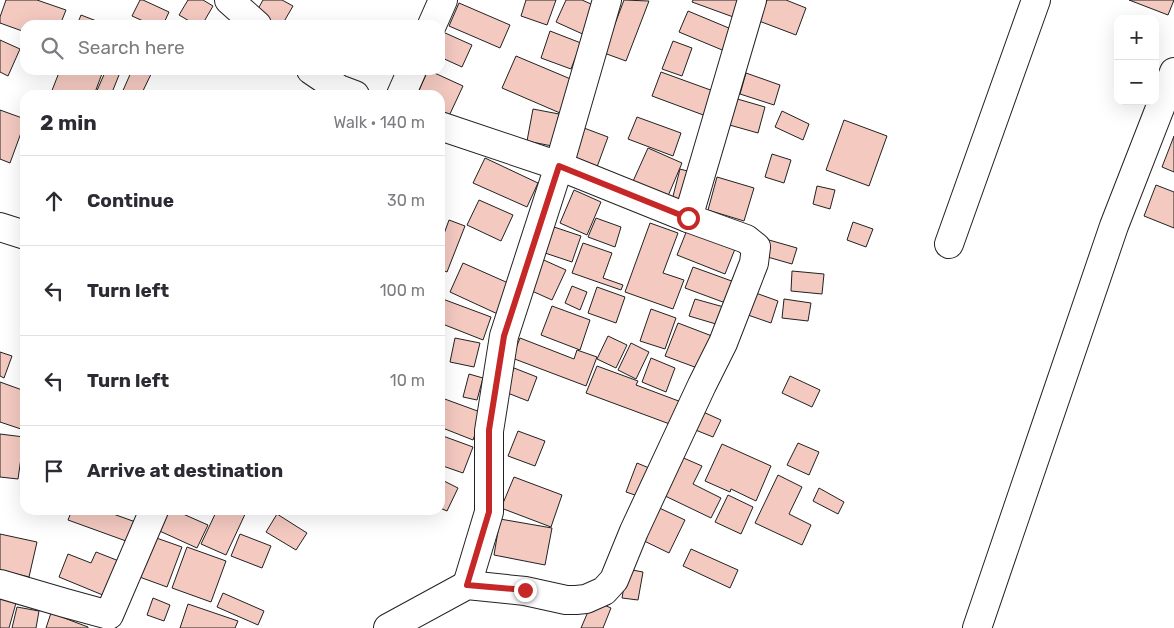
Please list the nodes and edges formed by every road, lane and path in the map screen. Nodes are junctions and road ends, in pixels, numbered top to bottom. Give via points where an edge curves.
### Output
1 (229, 0) edge
2 (443, 0) edge
3 (608, 0) edge
4 (752, 0) edge
5 (1036, 0) edge
6 (251, 20) edge
7 (434, 20) edge
8 (1174, 72) edge
9 (318, 75) edge
10 (410, 75) edge
11 (340, 90) edge
12 (403, 90) edge
13 (445, 128) edge
14 (559, 166) junction
15 (688, 218) junction
16 (0, 227) edge
17 (20, 233) edge
18 (949, 244) dead end
19 (152, 515) edge
20 (0, 584) edge
21 (467, 585) junction
22 (106, 621) edge
23 (388, 628) edge
24 (977, 628) edge

1 - 6 street
2 - 7 street
3 - 14 street
4 - 15 street
5 - 18 street
8 - 24 street via 1114,226
9 - 11 street
10 - 12 street
13 - 14 street
14 - 15 street
14 - 21 street via 504,336 489,430 489,512
15 - 21 street via 746,239 756,247 754,263 723,343 614,580 604,591 576,600 525,590
16 - 17 street
19 - 22 street
20 - 22 street via 65,603
21 - 23 street

